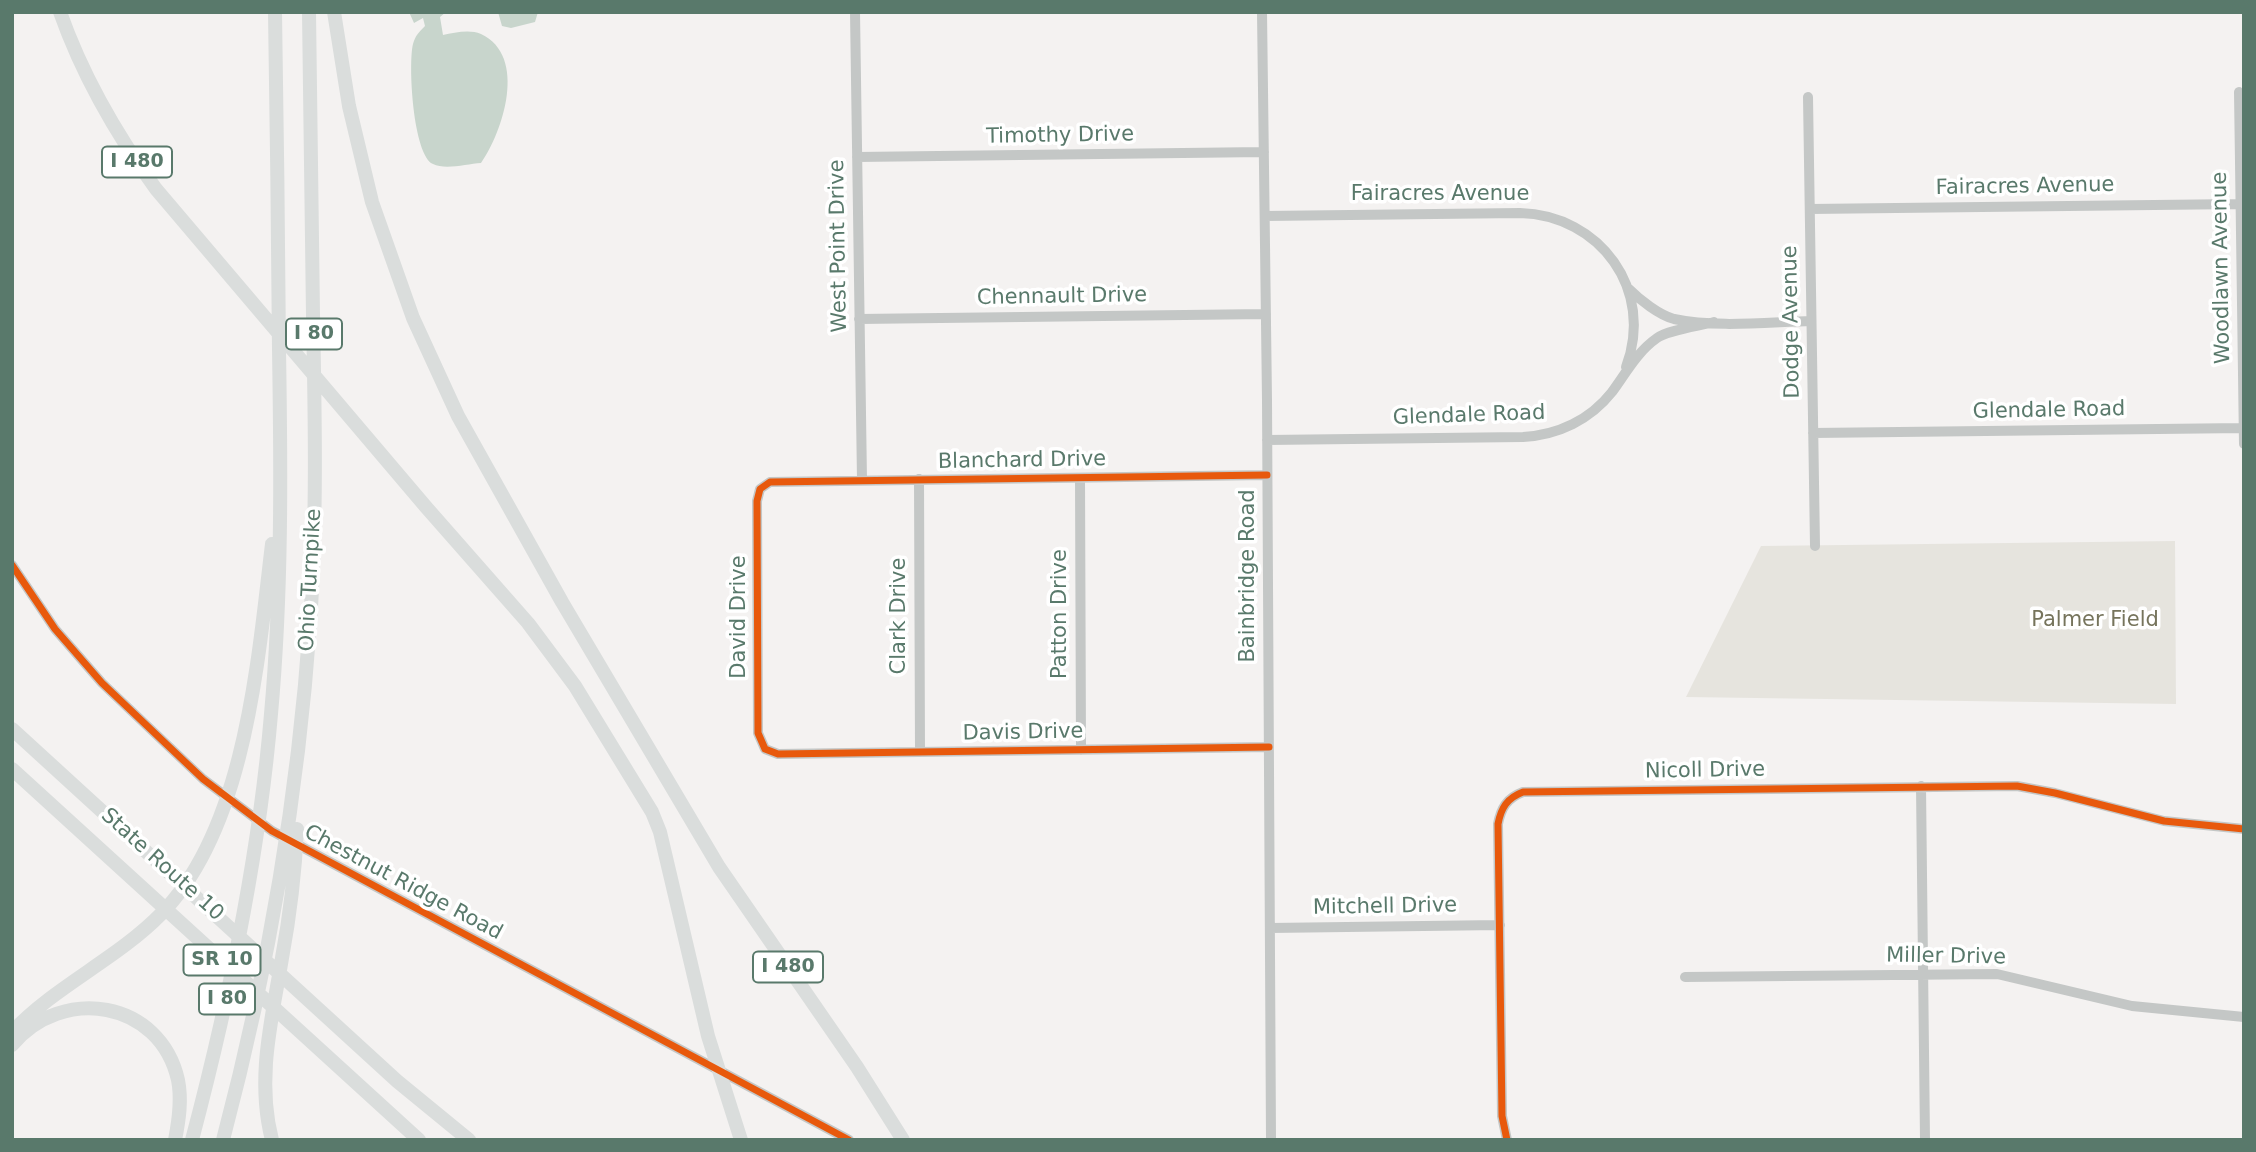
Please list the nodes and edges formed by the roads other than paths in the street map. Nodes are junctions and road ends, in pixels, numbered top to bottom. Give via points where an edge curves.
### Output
1 (60, 12) edge
2 (275, 12) edge
3 (309, 12) edge
4 (334, 12) edge
5 (855, 12) edge
6 (1262, 12) edge
7 (2239, 92) dead end
8 (1808, 97) dead end
9 (1264, 152) junction
10 (857, 157) junction
11 (2240, 204) junction
12 (1810, 209) junction
13 (1265, 216) junction
14 (1627, 285) junction
15 (1266, 314) junction
16 (859, 319) junction
17 (1811, 321) junction
18 (1714, 322) junction
19 (1624, 370) junction
20 (2244, 428) edge
21 (1813, 433) junction
22 (1267, 440) junction
23 (2244, 444) edge
24 (1268, 475) junction
25 (1080, 478) junction
26 (919, 479) junction
27 (862, 480) junction
28 (777, 481) joint
29 (281, 507) junction
30 (1815, 546) dead end
31 (12, 565) edge
32 (12, 729) edge
33 (1269, 747) junction
34 (1081, 750) junction
35 (920, 752) junction
36 (778, 754) joint
37 (12, 769) edge
38 (1921, 786) junction
39 (2244, 828) edge
40 (288, 877) junction
41 (1500, 925) junction
42 (1270, 928) junction
43 (1923, 974) junction
44 (1685, 976) dead end
45 (2244, 1017) edge
46 (12, 1032) edge
47 (12, 1045) edge
48 (175, 1140) edge
49 (192, 1140) edge
50 (223, 1140) edge
51 (272, 1140) edge
52 (419, 1140) edge
53 (469, 1140) edge
54 (741, 1140) edge
55 (849, 1140) edge
56 (903, 1140) edge
57 (1270, 1140) edge
58 (1507, 1140) edge
59 (1925, 1140) edge

1 - 54 highway, I 480 via 86,77 125,145 164,199 544,644 652,812 708,1036
2 - 29 highway, Ohio Turnpike / I 80
3 - 40 highway, Ohio Turnpike / I 80 via 315,475 310,620
4 - 56 highway, I 480 via 349,106 372,202 408,305 458,415 719,867
5 - 10 street, West Point Drive
6 - 9 street, Bainbridge Road
7 - 11 street, Woodlawn Avenue
8 - 12 street, Dodge Avenue
9 - 10 street, Timothy Drive
9 - 13 street, Bainbridge Road
10 - 16 street, West Point Drive
11 - 12 street, Fairacres Avenue
11 - 20 street, Woodlawn Avenue
12 - 17 street, Dodge Avenue
13 - 14 street, Fairacres Avenue via 1540,214 1568,223 1592,238 1613,259
13 - 15 street, Bainbridge Road
14 - 18 street, Fairacres Avenue via 1637,297 1672,318
14 - 19 street, Fairacres Avenue via 1634,324
15 - 16 street, Chennault Drive
15 - 22 street, Bainbridge Road
16 - 27 street, West Point Drive
17 - 18 street, Fairacres Avenue
17 - 21 street, Dodge Avenue
18 - 19 street, Glendale Road via 1658,336
19 - 22 street, Glendale Road via 1595,410 1570,426 1542,435
20 - 21 street, Glendale Road
20 - 23 street, Woodlawn Avenue
21 - 30 street, Dodge Avenue
22 - 24 street, Bainbridge Road
24 - 25 street, Blanchard Drive
24 - 33 street, Bainbridge Road
25 - 26 street, Blanchard Drive
25 - 34 street, Patton Drive
26 - 27 street, Blanchard Drive
26 - 35 street, Clark Drive
27 - 28 street, Blanchard Drive
28 - 36 street, David Drive via 764,485 757,501 758,733 765,749
29 - 46 highway via 236,764 216,828 192,875 160,915
29 - 49 highway, Ohio Turnpike / I 80 via 274,681 264,785 222,1025
31 - 55 street, Chestnut Ridge Road via 55,629 109,690 203,779 261,824
32 - 53 highway, State Route 10 / SR 10 via 390,1074
33 - 34 street, Davis Drive
33 - 42 street, Bainbridge Road
34 - 35 street, Davis Drive
35 - 36 street, Davis Drive
37 - 52 highway, State Route 10 / SR 10
38 - 39 street, Nicoll Drive via 2026,787 2164,821
38 - 41 street, Nicoll Drive via 1523,792 1508,800 1500,813
38 - 43 street
40 - 50 highway, I 80
40 - 51 highway via 265,1062 265,1102
41 - 42 street, Mitchell Drive
41 - 58 street, Nicoll Drive via 1502,1116
42 - 57 street, Bainbridge Road
43 - 44 street, Miller Drive
43 - 45 street, Miller Drive via 1997,974 2132,1006
43 - 59 street
47 - 48 highway via 37,1023 67,1010 87,1007 135,1020 159,1042 175,1070 180,1102

